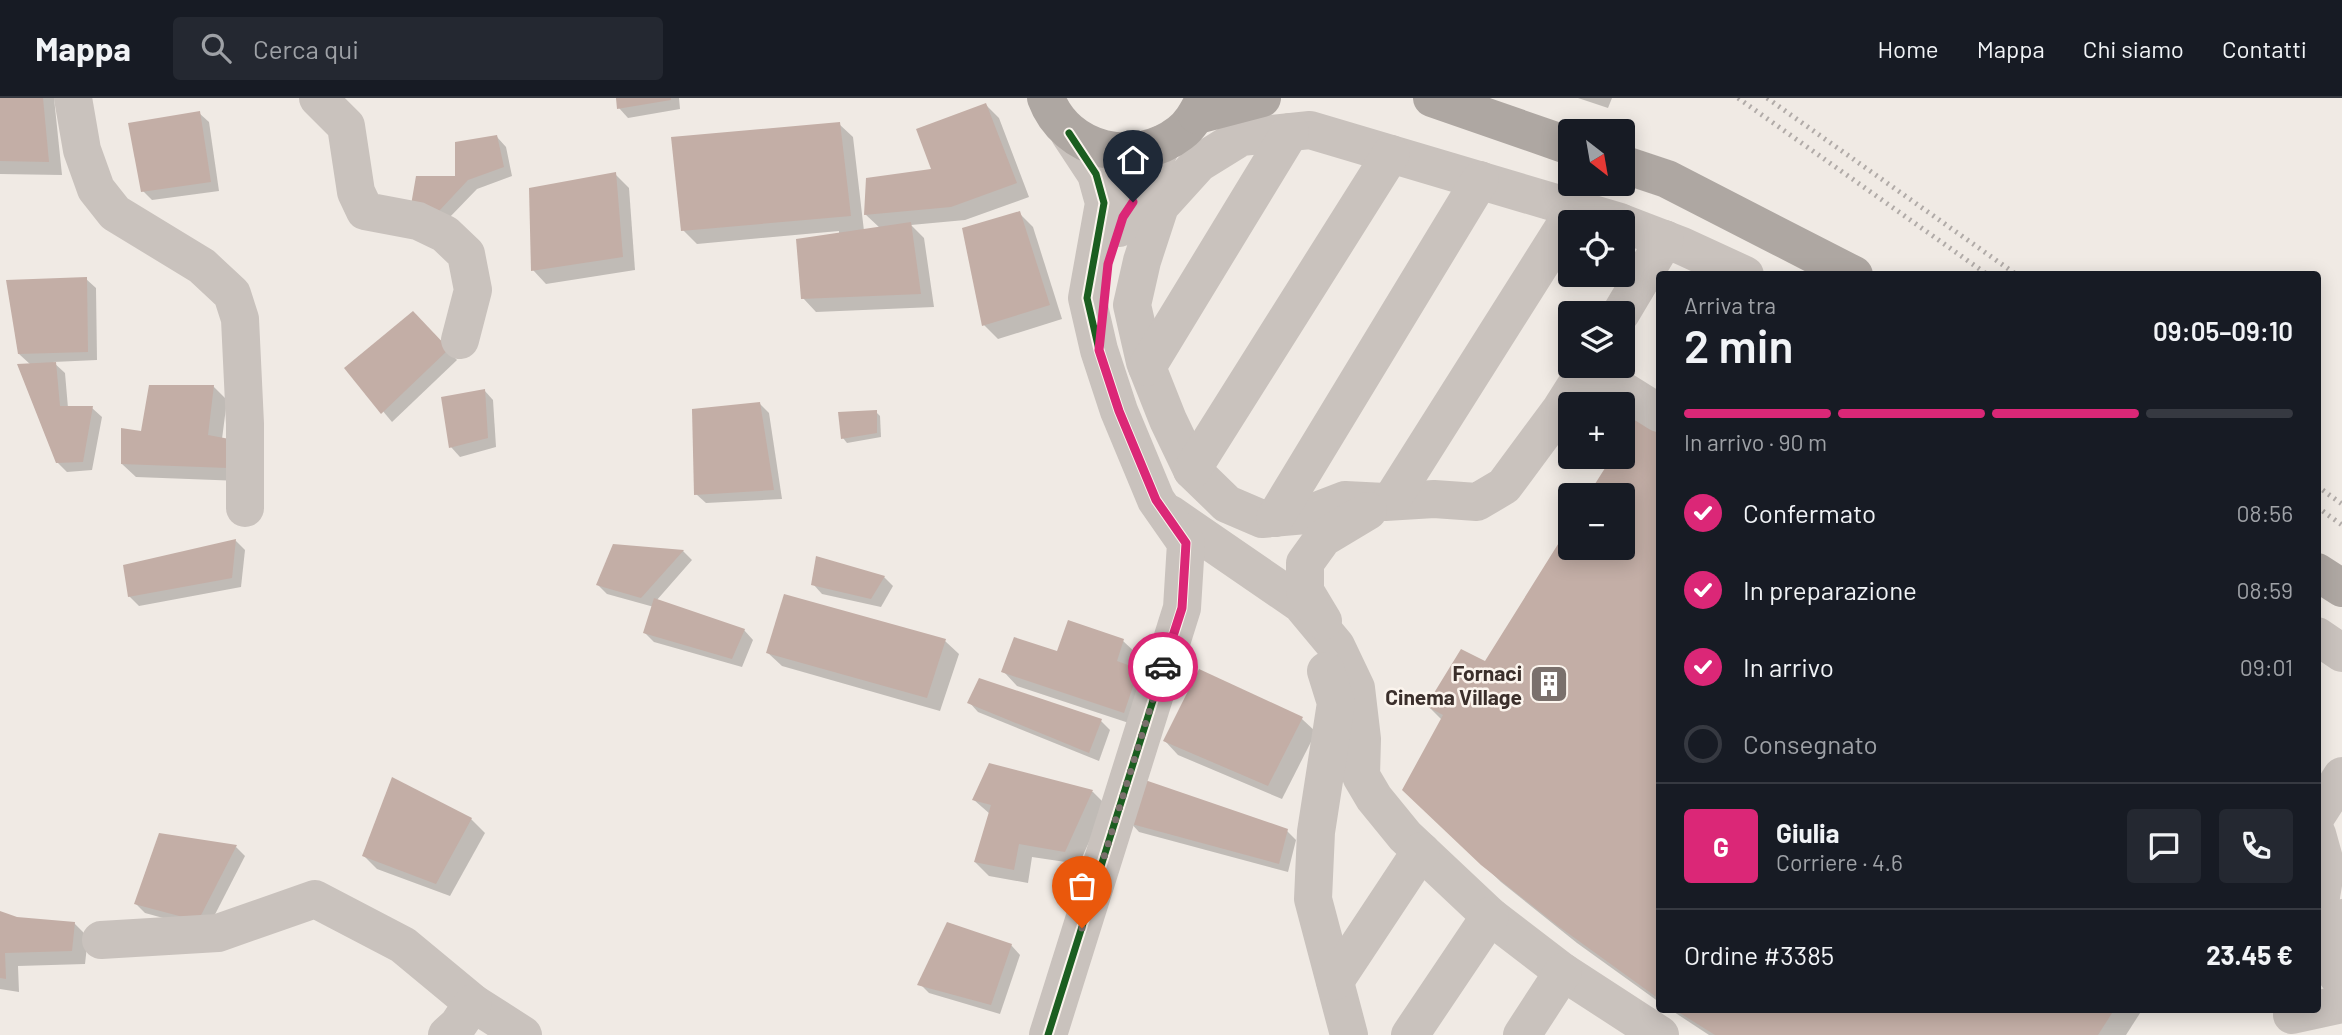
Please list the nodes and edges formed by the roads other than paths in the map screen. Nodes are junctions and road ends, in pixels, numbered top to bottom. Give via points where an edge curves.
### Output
1 (73, 98) edge
2 (318, 98) edge
3 (1046, 98) edge
4 (1262, 98) edge
5 (1432, 98) edge
6 (1201, 106) edge
7 (1290, 132) junction
8 (1069, 133) junction
9 (1558, 142) edge
10 (1162, 144) junction
11 (1391, 155) junction
12 (1635, 168) edge
13 (1480, 180) junction
14 (1576, 208) junction
15 (1582, 210) edge
16 (1635, 228) edge
17 (1665, 239) junction
18 (1736, 271) edge
19 (1846, 271) edge
20 (1627, 301) edge
21 (460, 340) dead end
22 (1099, 350) junction
23 (1147, 367) junction
24 (1581, 378) edge
25 (1605, 378) edge
26 (1656, 411) edge
27 (1192, 470) junction
28 (1388, 501) junction
29 (245, 508) dead end
30 (1163, 509) junction
31 (1275, 518) junction
32 (1186, 543) junction
33 (2321, 575) edge
34 (2342, 588) edge
35 (2321, 639) edge
36 (1336, 646) junction
37 (2342, 653) edge
38 (2342, 776) edge
39 (2321, 809) edge
40 (2321, 848) edge
41 (1421, 851) junction
42 (1490, 916) junction
43 (2326, 937) edge
44 (101, 940) dead end
45 (1563, 972) junction
46 (1335, 981) junction
47 (2342, 981) edge
48 (473, 1003) junction
49 (2342, 1004) edge
50 (2300, 1024) edge
51 (2342, 1029) edge
52 (1641, 1030) edge
53 (447, 1035) edge
54 (523, 1035) edge
55 (1048, 1035) edge
56 (1349, 1035) edge
57 (1410, 1035) edge
58 (1522, 1035) edge

1 - 29 street via 82,150 96,189 115,213 202,266 232,293 240,320
2 - 21 street via 346,126 356,192 365,211 418,221 445,234 466,254 473,289
3 - 8 main road via 1051,112
4 - 6 main road
5 - 9 main road
6 - 10 main road via 1181,132
7 - 11 street via 1310,130
7 - 23 street
7 - 23 street via 1241,137 1199,163 1160,206 1132,305
8 - 10 main road via 1090,146 1114,152 1139,152
8 - 22 street via 1096,174 1104,203 1087,298
10 - 22 street via 1143,187 1123,217 1108,264
11 - 13 street
11 - 27 street
12 - 19 main road via 1667,179
13 - 14 street
13 - 31 street
14 - 15 street
14 - 28 street
16 - 17 street
17 - 18 street
17 - 20 street
22 - 30 street via 1119,411
23 - 27 street
24 - 28 street via 1504,486 1477,502
25 - 26 street
27 - 31 street via 1227,504 1262,519
28 - 31 street via 1345,500 1306,515
28 - 36 street via 1323,537 1305,563 1305,591
30 - 32 street
30 - 36 street via 1301,604
32 - 46 street via 1262,602 1316,652 1327,673 1336,703 1316,832 1313,899
32 - 55 street via 1182,608
33 - 34 main road
35 - 37 street
36 - 41 street via 1356,688 1361,776 1374,798
38 - 39 street
40 - 43 street via 2326,866
41 - 42 street
41 - 46 street
42 - 45 street
42 - 57 street
43 - 47 street via 2331,962
44 - 48 street via 218,933 315,899 403,945
45 - 52 street
45 - 58 street
46 - 56 street
48 - 53 street
48 - 54 street
49 - 50 street
50 - 51 street

